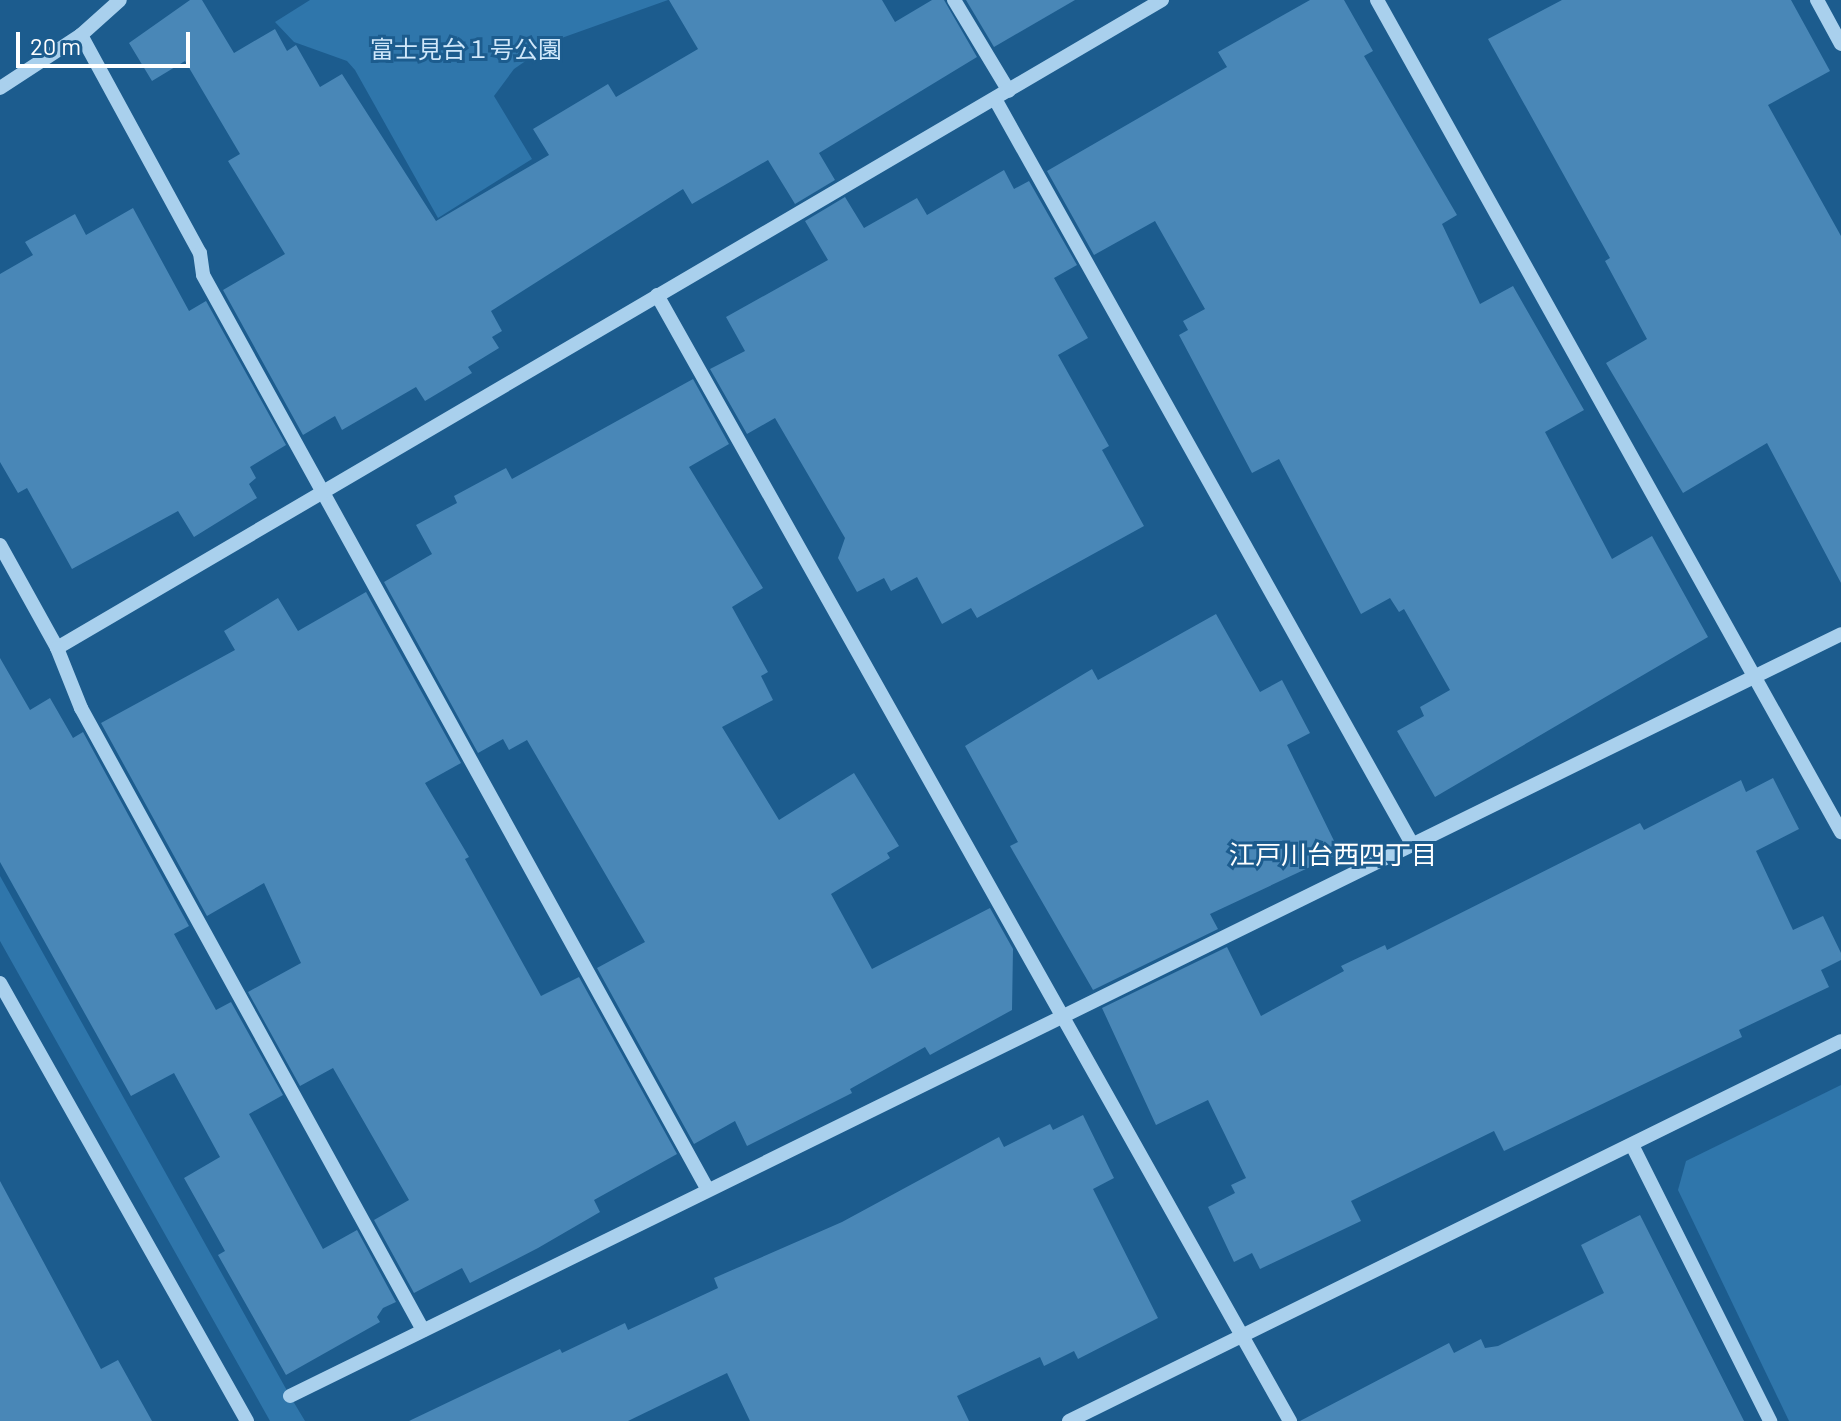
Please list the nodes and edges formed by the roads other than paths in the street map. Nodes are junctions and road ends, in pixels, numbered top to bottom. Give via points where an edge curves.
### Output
1 (120, 0) edge
2 (954, 0) edge
3 (1162, 0) edge
4 (1377, 0) edge
5 (1817, 0) edge
6 (81, 35) junction
7 (1841, 44) edge
8 (0, 88) edge
9 (1002, 95) junction
10 (657, 295) junction
11 (322, 491) junction
12 (0, 545) edge
13 (1841, 634) edge
14 (57, 648) junction
15 (1754, 676) junction
16 (1841, 832) edge
17 (1411, 842) junction
18 (0, 983) edge
19 (1062, 1017) junction
20 (1841, 1041) edge
21 (1632, 1145) junction
22 (708, 1190) junction
23 (423, 1330) junction
24 (1243, 1334) junction
25 (290, 1396) dead end
26 (247, 1421) edge
27 (1069, 1421) edge
28 (1290, 1421) edge
29 (1770, 1421) edge

1 - 6 street
2 - 9 street
3 - 9 street
4 - 15 street
5 - 7 street
6 - 8 street
6 - 11 street via 200,253 203,275
9 - 10 street
9 - 17 street
10 - 11 street
10 - 19 street
11 - 14 street
11 - 22 street
12 - 14 street
13 - 15 street
14 - 23 street via 81,708
15 - 16 street
15 - 17 street
17 - 19 street
18 - 26 street
19 - 22 street
19 - 24 street
20 - 21 street
21 - 24 street
21 - 29 street
22 - 23 street
23 - 25 street
24 - 27 street
24 - 28 street

